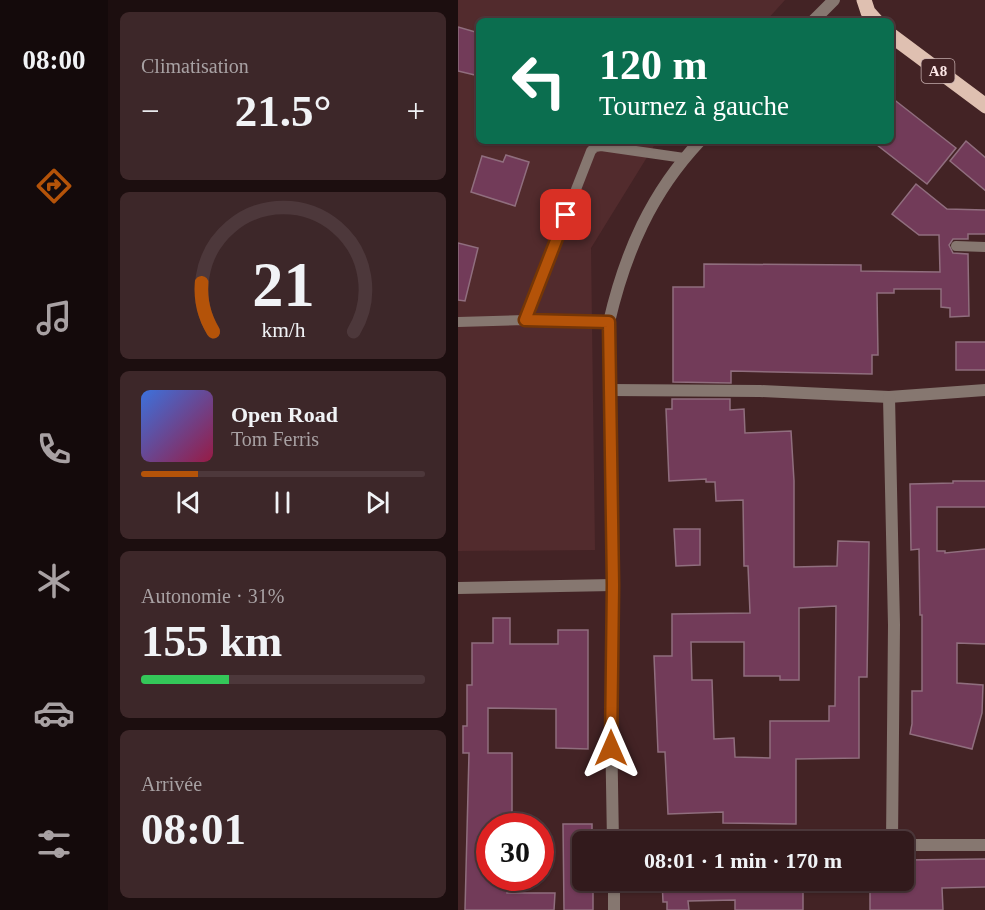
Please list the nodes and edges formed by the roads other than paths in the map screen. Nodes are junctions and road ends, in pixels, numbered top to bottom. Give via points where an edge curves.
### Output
1 (834, 0) edge
2 (864, 0) edge
3 (816, 18) edge
4 (873, 18) edge
5 (894, 37) edge
6 (986, 106) edge
7 (697, 144) edge
8 (684, 158) junction
9 (956, 246) dead end
10 (986, 247) edge
11 (525, 320) junction
12 (458, 322) edge
13 (609, 322) junction
14 (610, 390) junction
15 (986, 390) edge
16 (889, 397) junction
17 (613, 585) junction
18 (458, 588) edge
19 (612, 831) edge
20 (892, 831) edge
21 (914, 845) edge
22 (986, 845) edge
23 (614, 891) edge
24 (614, 910) edge

1 - 3 street
2 - 4 main road
5 - 6 main road, A8
7 - 8 street
8 - 11 lane via 601,146 591,151
8 - 13 street via 649,209 618,285
9 - 10 lane
11 - 12 lane
11 - 13 lane
13 - 14 street
14 - 16 street
14 - 17 street
15 - 16 street
16 - 20 street via 894,625
17 - 18 street
17 - 19 street
21 - 22 street
23 - 24 street

